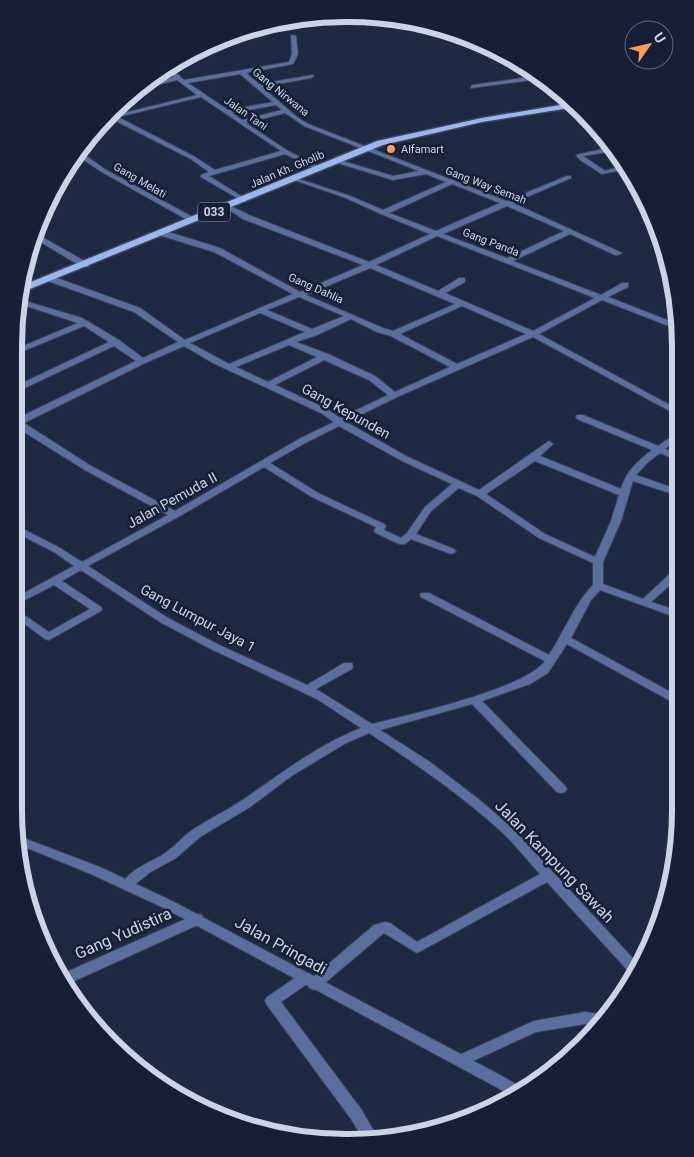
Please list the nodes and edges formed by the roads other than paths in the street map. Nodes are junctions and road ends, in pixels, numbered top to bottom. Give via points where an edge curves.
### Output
1 (293, 36) dead end
2 (240, 71) junction
3 (173, 73) edge
4 (311, 76) dead end
5 (529, 79) edge
6 (181, 80) junction
7 (156, 85) edge
8 (258, 86) junction
9 (473, 87) dead end
10 (202, 95) junction
11 (278, 103) junction
12 (564, 106) edge
13 (286, 111) junction
14 (228, 112) junction
15 (121, 115) edge
16 (115, 121) edge
17 (241, 122) junction
18 (366, 149) junction
19 (605, 150) edge
20 (286, 152) junction
21 (84, 157) edge
22 (336, 161) junction
23 (318, 168) junction
24 (618, 169) edge
25 (427, 172) junction
26 (216, 173) junction
27 (569, 177) dead end
28 (294, 179) junction
29 (451, 182) junction
30 (244, 200) junction
31 (508, 204) junction
32 (227, 206) junction
33 (383, 213) junction
34 (194, 220) junction
35 (570, 231) junction
36 (162, 234) junction
37 (438, 234) junction
38 (41, 239) edge
39 (618, 252) dead end
40 (507, 261) junction
41 (85, 265) junction
42 (370, 265) junction
43 (51, 279) junction
44 (462, 280) dead end
45 (625, 285) dead end
46 (28, 287) edge
47 (438, 294) junction
48 (300, 295) junction
49 (599, 298) junction
50 (463, 303) junction
51 (25, 304) edge
52 (260, 310) junction
53 (351, 316) junction
54 (84, 323) junction
55 (671, 325) edge
56 (314, 333) junction
57 (394, 334) junction
58 (533, 334) junction
59 (116, 342) junction
60 (289, 342) junction
61 (186, 344) junction
62 (22, 349) edge
63 (324, 356) junction
64 (142, 362) junction
65 (230, 367) junction
66 (458, 368) junction
67 (269, 385) junction
68 (22, 386) edge
69 (394, 395) junction
70 (672, 409) edge
71 (580, 416) dead end
72 (22, 420) edge
73 (342, 422) junction
74 (22, 427) edge
75 (672, 440) edge
76 (549, 444) dead end
77 (660, 450) junction
78 (672, 455) edge
79 (534, 457) junction
80 (265, 464) junction
81 (630, 476) junction
82 (458, 484) junction
83 (672, 490) edge
84 (623, 493) junction
85 (480, 494) junction
86 (175, 515) junction
87 (22, 532) edge
88 (410, 535) junction
89 (451, 551) dead end
90 (598, 562) junction
91 (81, 567) junction
92 (672, 577) edge
93 (54, 580) junction
94 (598, 586) junction
95 (425, 595) dead end
96 (22, 598) edge
97 (645, 602) junction
98 (672, 613) edge
99 (22, 617) edge
100 (565, 639) junction
101 (551, 660) junction
102 (348, 666) dead end
103 (308, 689) junction
104 (672, 699) edge
105 (474, 700) junction
106 (372, 728) junction
107 (561, 789) dead end
108 (24, 842) edge
109 (549, 875) junction
110 (128, 884) junction
111 (197, 919) junction
112 (632, 965) edge
113 (69, 977) edge
114 (310, 981) junction
115 (595, 1019) edge
116 (462, 1060) junction
117 (513, 1089) edge
118 (369, 1134) edge

1 - 2 street via 296,46 293,62
2 - 6 street
2 - 8 street, Gang Nirwana
3 - 6 street, Jalan Tani
4 - 8 street
5 - 9 street
6 - 7 street
6 - 10 street, Jalan Tani
8 - 11 street, Gang Nirwana
10 - 14 street, Jalan Tani
10 - 15 street
11 - 13 street, Gang Nirwana
11 - 14 street
12 - 18 main road, Jalan Kh. Gholib / 033 via 482,120
13 - 17 street
13 - 18 street, Gang Nirwana via 306,124
14 - 17 street, Jalan Tani
16 - 26 street via 193,158
17 - 20 street, Jalan Tani
18 - 22 main road, Jalan Kh. Gholib / 033
18 - 25 street, Gang Way Semah
19 - 24 street via 579,155 604,173
20 - 23 street, Jalan Tani
20 - 26 street
21 - 34 street, Gang Melati
22 - 23 main road, Jalan Kh. Gholib / 033
22 - 25 street via 393,178
23 - 28 main road, Jalan Kh. Gholib / 033
25 - 29 street, Gang Way Semah
26 - 30 street via 204,176
27 - 31 street
28 - 30 main road, Jalan Kh. Gholib / 033
28 - 33 street, Gang Panda
29 - 31 street, Gang Way Semah
29 - 33 street
30 - 32 main road, Jalan Kh. Gholib / 033
31 - 35 street, Gang Way Semah
31 - 37 street
32 - 34 main road, Jalan Kh. Gholib / 033
32 - 42 street via 246,217
33 - 37 street, Gang Panda
34 - 36 main road, Jalan Kh. Gholib / 033
35 - 39 street, Gang Way Semah
35 - 40 street
36 - 41 main road, Jalan Kh. Gholib / 033
36 - 48 street, Gang Dahlia via 217,250
37 - 40 street, Gang Panda
37 - 42 street
38 - 41 street
40 - 49 street, Gang Panda
41 - 43 main road, Jalan Kh. Gholib / 033
42 - 47 street
42 - 48 street
43 - 46 main road, Jalan Kh. Gholib / 033
43 - 61 street, Gang Kepunden via 137,310
44 - 47 street
45 - 49 street, Jalan Pemuda II
47 - 50 street
48 - 52 street
48 - 53 street, Gang Dahlia
49 - 55 street, Gang Panda
49 - 58 street, Jalan Pemuda II
50 - 57 street
50 - 58 street
51 - 54 street
52 - 56 street
52 - 61 street
53 - 56 street
53 - 57 street, Gang Dahlia
54 - 59 street
54 - 62 street
56 - 60 street
57 - 66 street, Gang Dahlia
58 - 66 street, Jalan Pemuda II
58 - 70 street
59 - 64 street
59 - 68 street
60 - 63 street
60 - 65 street
61 - 64 street
61 - 65 street, Gang Kepunden
63 - 67 street
63 - 69 street via 372,378
64 - 72 street
65 - 67 street, Gang Kepunden
66 - 69 street, Jalan Pemuda II
67 - 73 street, Gang Kepunden
69 - 73 street, Jalan Pemuda II
71 - 77 street
73 - 80 street, Jalan Pemuda II
73 - 82 street, Gang Kepunden via 404,459
74 - 86 street via 88,468
75 - 77 street
76 - 79 street
77 - 78 street
77 - 81 street
79 - 84 street
79 - 85 street
80 - 86 street, Jalan Pemuda II
80 - 88 street via 315,495 381,526 379,531 402,542
81 - 83 street
81 - 84 street
82 - 85 street, Gang Kepunden
82 - 88 street via 428,509
84 - 90 street via 616,521
85 - 90 street, Gang Kepunden via 542,536
86 - 91 street, Jalan Pemuda II
87 - 91 street, Gang Lumpur Jaya 1
88 - 89 street
90 - 94 street
91 - 93 street, Jalan Pemuda II
91 - 103 street, Gang Lumpur Jaya 1 via 164,620
92 - 97 street
93 - 96 street, Jalan Pemuda II
93 - 99 street via 97,609 49,637
94 - 97 street
94 - 100 street via 587,598
95 - 101 street
97 - 98 street
100 - 101 street
100 - 104 street
101 - 105 street via 544,670 526,681
102 - 103 street
103 - 106 street, Gang Lumpur Jaya 1
105 - 106 street
105 - 107 street
106 - 109 street, Jalan Kampung Sawah via 477,804 509,832
106 - 110 street via 342,740 289,772
108 - 110 street, Jalan Pringadi
109 - 112 street, Jalan Kampung Sawah
109 - 114 street via 416,948 384,927 380,928
110 - 111 street, Jalan Pringadi
111 - 113 street, Gang Yudistira
111 - 114 street, Jalan Pringadi
114 - 116 street, Jalan Pringadi
114 - 118 street via 272,1001
115 - 116 street via 534,1027
116 - 117 street, Jalan Pringadi

